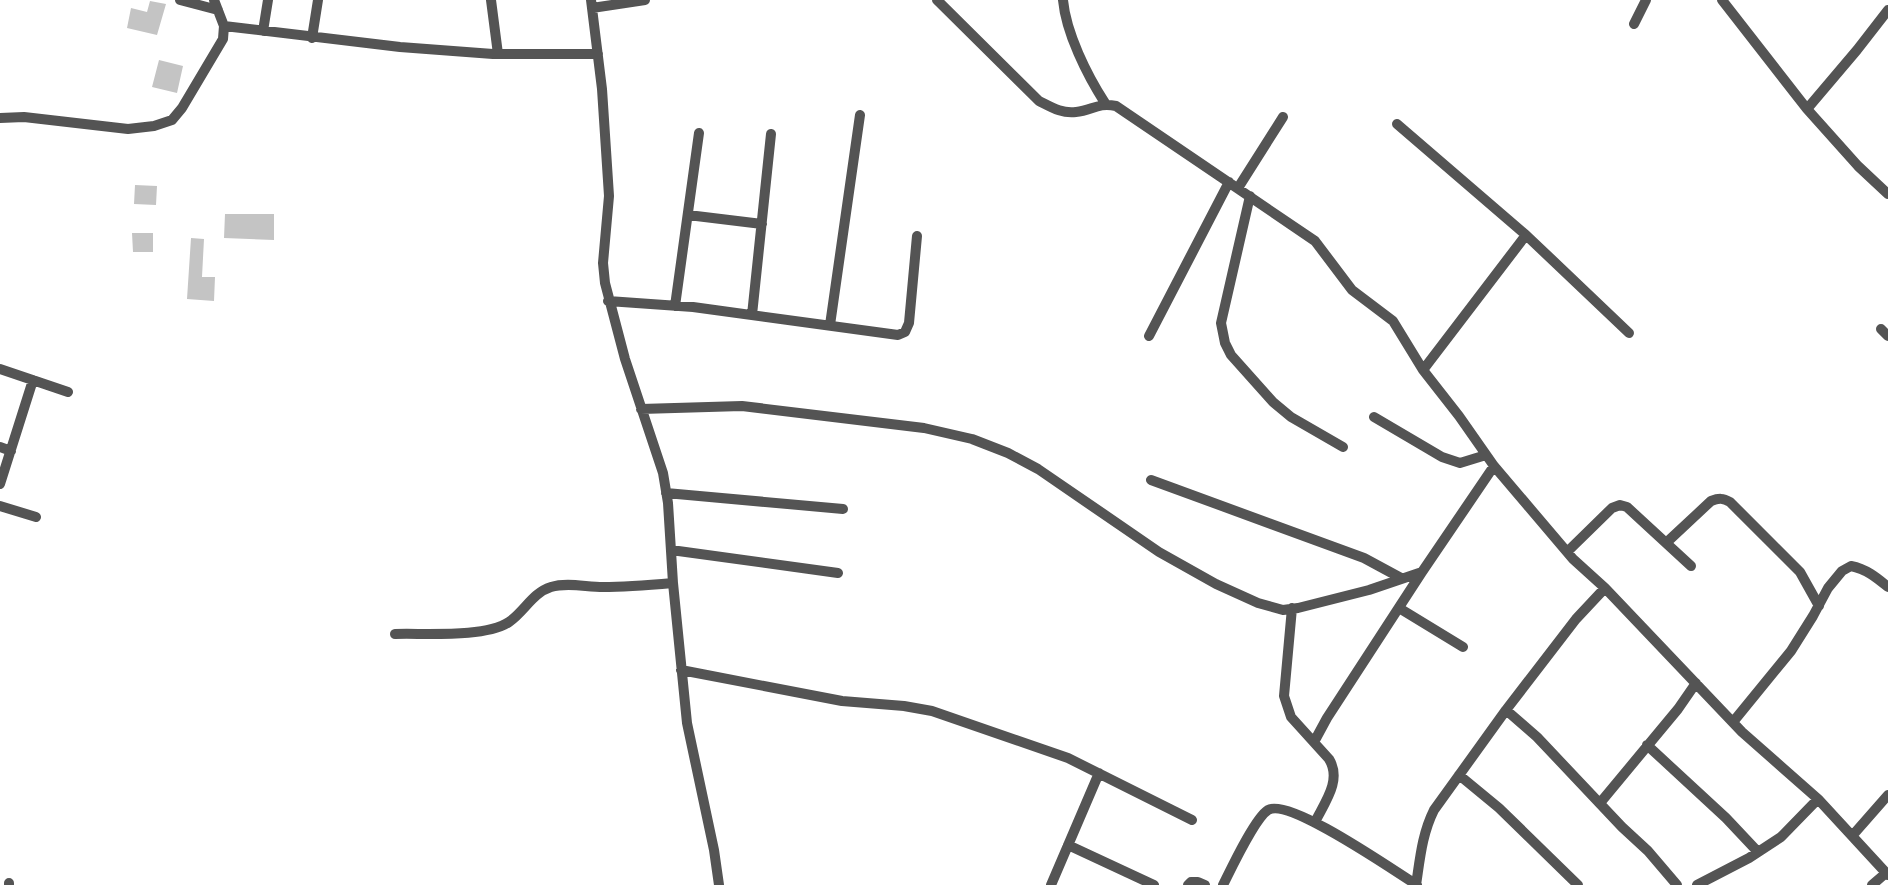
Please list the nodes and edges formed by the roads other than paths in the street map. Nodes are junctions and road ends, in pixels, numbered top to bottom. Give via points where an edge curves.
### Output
1 (180, 0) edge
2 (214, 0) edge
3 (268, 0) edge
4 (318, 0) edge
5 (491, 0) edge
6 (645, 0) edge
7 (937, 0) edge
8 (1063, 0) edge
9 (1646, 0) edge
10 (1722, 0) edge
11 (592, 4) edge
12 (218, 10) junction
13 (1888, 10) edge
14 (1634, 24) dead end
15 (224, 26) junction
16 (263, 31) junction
17 (312, 38) junction
18 (498, 54) junction
19 (598, 54) junction
20 (1105, 104) junction
21 (1806, 109) junction
22 (860, 115) dead end
23 (1283, 117) dead end
24 (0, 118) edge
25 (1397, 124) dead end
26 (699, 133) dead end
27 (771, 134) dead end
28 (1229, 182) junction
29 (1238, 188) junction
30 (1888, 194) edge
31 (1250, 196) junction
32 (688, 215) junction
33 (762, 224) junction
34 (1526, 235) junction
35 (917, 236) dead end
36 (608, 301) junction
37 (675, 306) junction
38 (752, 314) junction
39 (830, 326) junction
40 (1629, 333) dead end
41 (1149, 336) dead end
42 (0, 369) edge
43 (1422, 370) junction
44 (33, 380) junction
45 (68, 392) dead end
46 (641, 409) junction
47 (1374, 417) dead end
48 (0, 447) edge
49 (1343, 447) dead end
50 (11, 451) junction
51 (1486, 455) junction
52 (1494, 466) junction
53 (1151, 480) dead end
54 (0, 484) edge
55 (666, 493) junction
56 (0, 506) edge
57 (842, 509) dead end
58 (36, 517) dead end
59 (1666, 543) junction
60 (671, 550) junction
61 (1567, 552) junction
62 (1690, 566) dead end
63 (1422, 572) junction
64 (838, 573) dead end
65 (1401, 578) junction
66 (673, 583) junction
67 (1888, 587) edge
68 (1605, 588) junction
69 (1819, 606) junction
70 (1292, 608) junction
71 (1399, 608) junction
72 (395, 634) dead end
73 (1463, 647) dead end
74 (681, 670) junction
75 (1696, 683) junction
76 (1506, 710) junction
77 (1734, 722) junction
78 (1314, 742) junction
79 (1647, 745) junction
80 (1099, 773) junction
81 (1459, 775) junction
82 (1888, 795) edge
83 (1818, 799) junction
84 (1600, 803) junction
85 (1192, 820) dead end
86 (1316, 822) junction
87 (1852, 836) junction
88 (1068, 844) junction
89 (1758, 852) junction
90 (1887, 874) edge
91 (719, 885) edge
92 (1051, 885) edge
93 (1154, 885) edge
94 (1188, 885) edge
95 (1205, 885) edge
96 (1222, 885) edge
97 (1416, 885) edge
98 (1578, 885) edge
99 (1677, 885) edge
100 (1697, 885) edge
101 (1872, 885) edge

1 - 12 street
2 - 12 street
3 - 16 street
4 - 17 street
5 - 18 street
6 - 11 street
7 - 20 street via 1040,101 1061,111 1076,112
8 - 20 street via 1067,20 1087,75
9 - 14 street
10 - 21 street
11 - 19 street
12 - 15 street
13 - 21 street
15 - 16 street
15 - 24 street via 225,33 215,54 172,120 154,126 128,129 24,118
16 - 17 street
17 - 18 street
18 - 19 street
19 - 36 street via 609,196 603,263
20 - 28 street via 1125,111
21 - 30 street via 1858,166
22 - 39 street
23 - 29 street
25 - 34 street
26 - 32 street
27 - 33 street
28 - 29 street
28 - 41 street
29 - 31 street
31 - 43 street via 1315,241 1352,290 1393,321
31 - 49 street via 1221,323 1225,343 1231,355 1273,402 1291,417
32 - 33 street
32 - 37 street
33 - 38 street
34 - 40 street
34 - 43 street
35 - 39 street via 909,323 905,332 898,335
36 - 37 street
36 - 46 street
37 - 38 street
38 - 39 street
42 - 44 street
43 - 51 street
44 - 45 street
44 - 50 street
46 - 55 street via 663,473
46 - 70 street via 742,406 924,428 972,439 1008,453 1038,469 1160,552 1216,584 1258,603 1283,610
47 - 51 street via 1448,459 1460,463
48 - 50 street
50 - 54 street
51 - 52 street
52 - 61 street
52 - 63 street
53 - 65 street via 1364,558
55 - 57 street
55 - 60 street
56 - 58 street
59 - 61 street via 1627,507 1620,505 1612,508
59 - 62 street
59 - 69 street via 1711,501 1724,499 1800,572
60 - 64 street
60 - 66 street
61 - 68 street
63 - 65 street
63 - 71 street
65 - 70 street via 1370,590
66 - 72 street via 608,587 553,586 541,591 510,622 490,630
66 - 74 street
67 - 69 street via 1871,573 1851,566 1842,571 1828,588
68 - 75 street
68 - 76 street via 1576,619
69 - 77 street via 1791,651
70 - 78 street via 1284,696 1291,717
71 - 73 street
71 - 78 street
74 - 80 street via 842,701 932,711 1068,758
74 - 91 street via 687,723
75 - 77 street
75 - 79 street
76 - 81 street
76 - 84 street via 1537,737
77 - 83 street
78 - 86 street via 1329,759 1335,774 1332,788
79 - 84 street
79 - 89 street via 1726,818
80 - 85 street
80 - 88 street
81 - 97 street via 1428,822
81 - 98 street via 1499,808
82 - 87 street
83 - 87 street
83 - 89 street via 1781,837
84 - 99 street via 1648,851
86 - 96 street via 1276,807 1267,810 1258,821
86 - 97 street
87 - 90 street
88 - 92 street
88 - 93 street
89 - 100 street
90 - 101 street
94 - 95 street via 1191,882 1198,882

